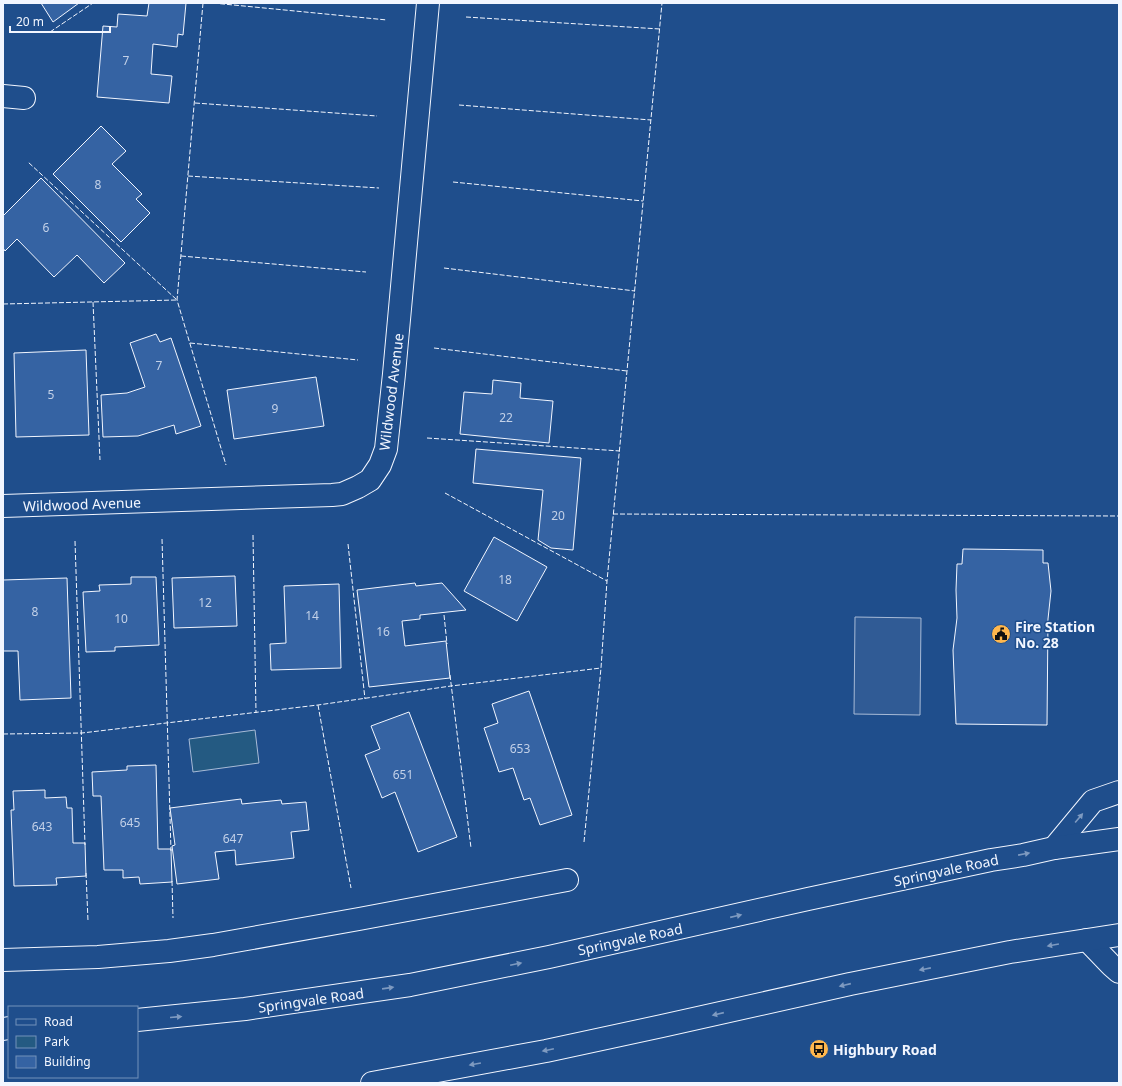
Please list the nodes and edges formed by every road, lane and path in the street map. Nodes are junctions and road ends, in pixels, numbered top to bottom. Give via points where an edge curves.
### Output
1 (428, 3) edge
2 (3, 506) edge
3 (1119, 792) edge
4 (1119, 839) edge
5 (1054, 848) junction
6 (567, 880) dead end
7 (1119, 935) edge
8 (1087, 940) junction
9 (3, 960) edge
10 (1119, 972) edge
11 (138, 1020) edge
12 (372, 1083) edge

1 - 2 main road, Wildwood Avenue via 387,442 380,465 370,480 342,494 332,495
5 -> 3 main road via 1093,801
4 - 5 main road, Springvale Road
11 -> 5 main road, Springvale Road via 245,1009 410,985
6 - 9 main road via 170,951 98,957
7 - 8 main road
8 - 10 main road
8 -> 12 main road via 975,958 539,1052

